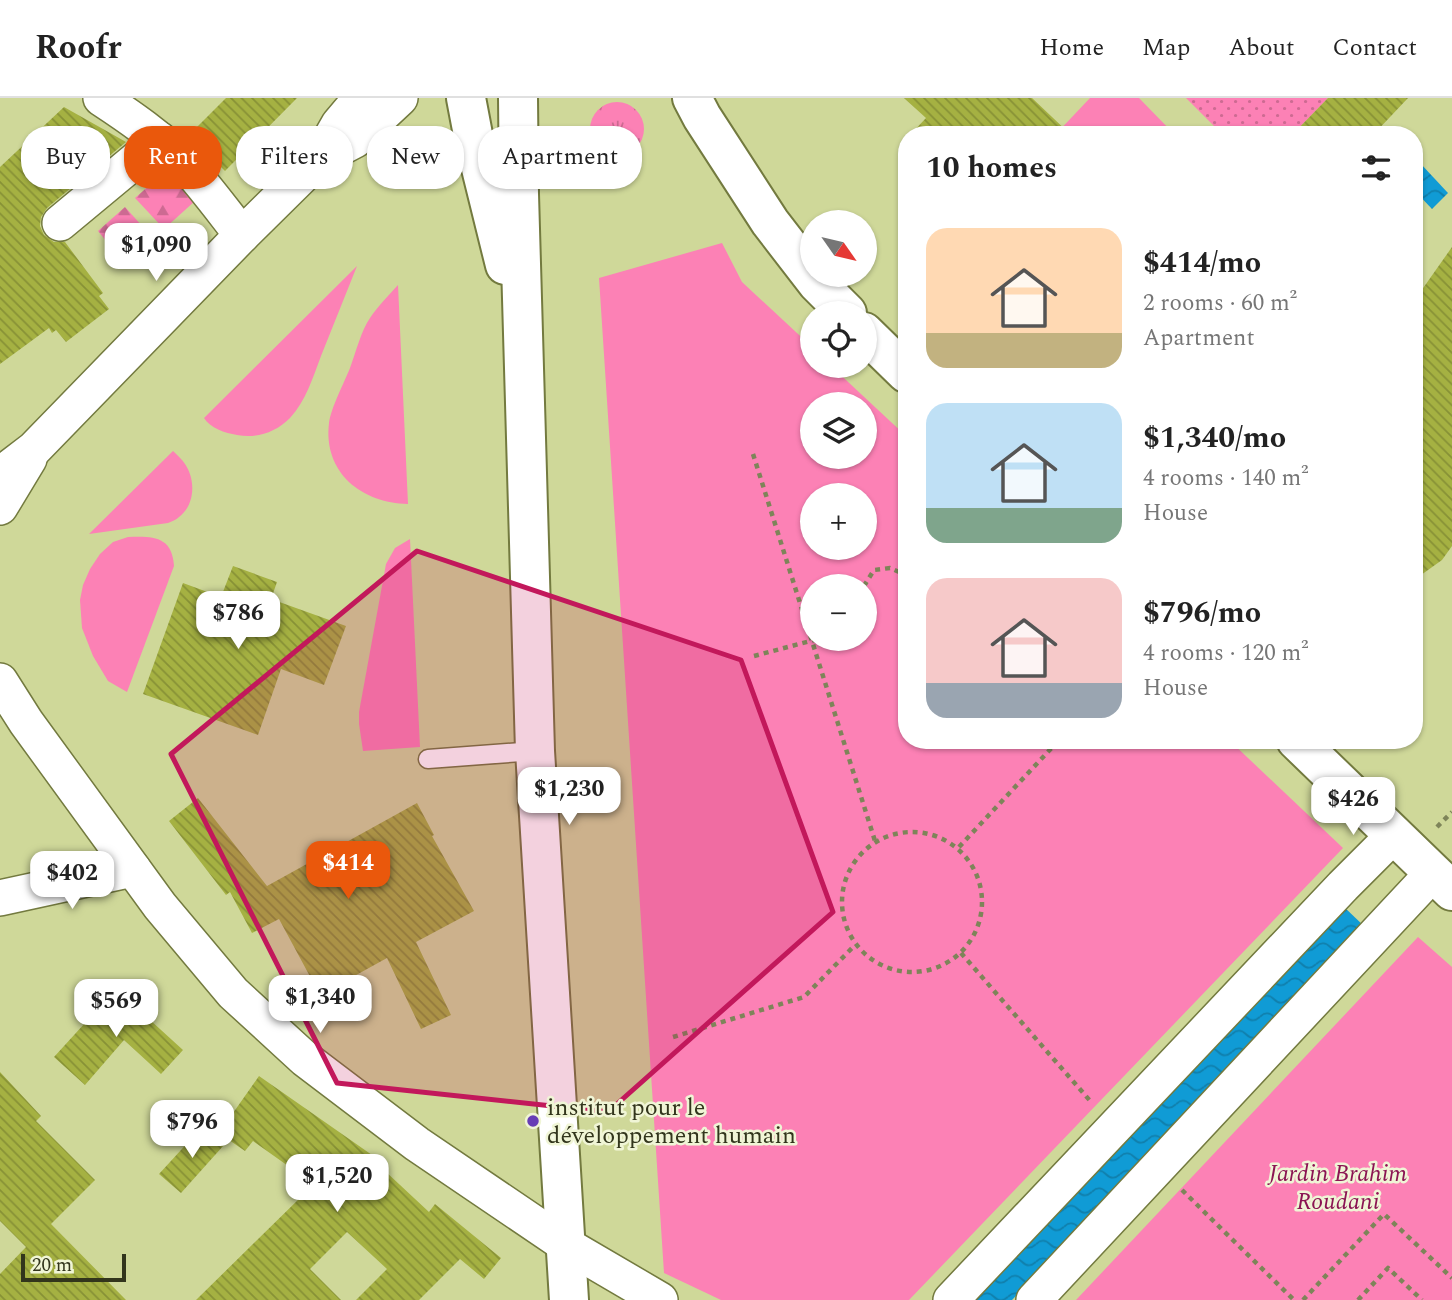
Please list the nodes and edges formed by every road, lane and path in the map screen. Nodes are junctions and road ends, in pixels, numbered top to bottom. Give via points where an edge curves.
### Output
1 (101, 98) edge
2 (361, 98) edge
3 (400, 98) edge
4 (466, 98) edge
5 (518, 98) edge
6 (692, 98) edge
7 (142, 126) edge
8 (338, 126) edge
9 (353, 141) edge
10 (124, 170) edge
11 (205, 189) edge
12 (288, 189) edge
13 (60, 223) dead end
14 (242, 234) junction
15 (834, 301) edge
16 (877, 345) edge
17 (523, 357) junction
18 (898, 365) edge
19 (34, 450) junction
20 (753, 454) dead end
21 (0, 475) edge
22 (0, 507) edge
23 (898, 572) edge
24 (872, 574) edge
25 (800, 595) edge
26 (800, 644) edge
27 (818, 651) edge
28 (754, 656) dead end
29 (0, 681) edge
30 (13, 714) edge
31 (1051, 749) edge
32 (1305, 749) edge
33 (535, 751) junction
34 (428, 759) dead end
35 (1394, 835) junction
36 (875, 841) junction
37 (959, 847) junction
38 (133, 869) junction
39 (1443, 882) edge
40 (0, 898) edge
41 (855, 945) junction
42 (961, 953) junction
43 (673, 1037) dead end
44 (1116, 1127) junction
45 (1158, 1168) junction
46 (566, 1245) junction
47 (1452, 1278) edge
48 (569, 1300) edge
49 (660, 1300) edge
50 (951, 1300) edge
51 (1034, 1300) edge
52 (1294, 1300) edge
53 (1303, 1300) edge
54 (1358, 1300) edge
55 (1422, 1300) edge

1 - 7 street
2 - 8 street
3 - 9 street
4 - 17 main road
5 - 17 main road
6 - 15 main road via 770,222
10 - 13 street
11 - 14 street
12 - 14 street
14 - 19 street
16 - 18 main road
17 - 33 main road
19 - 21 street
19 - 22 street
20 - 25 path
23 - 24 path via 890,568
26 - 28 path
27 - 36 path
29 - 30 street
30 - 38 street
31 - 37 path
32 - 35 main road
33 - 34 lane
33 - 46 main road
35 - 39 main road
35 - 44 street
36 - 37 path via 903,831 923,832
36 - 41 path via 853,861 842,889 843,918
37 - 42 path via 976,871 984,900 978,929
38 - 40 street
38 - 46 street via 233,993 305,1059 417,1144
39 - 45 street
41 - 42 path via 878,965 906,973 936,969
41 - 43 path via 804,997
42 - 44 path
44 - 45 street
44 - 50 street
45 - 51 street
45 - 52 path
46 - 48 main road
46 - 49 street
47 - 53 path via 1384,1214
54 - 55 path via 1388,1268

